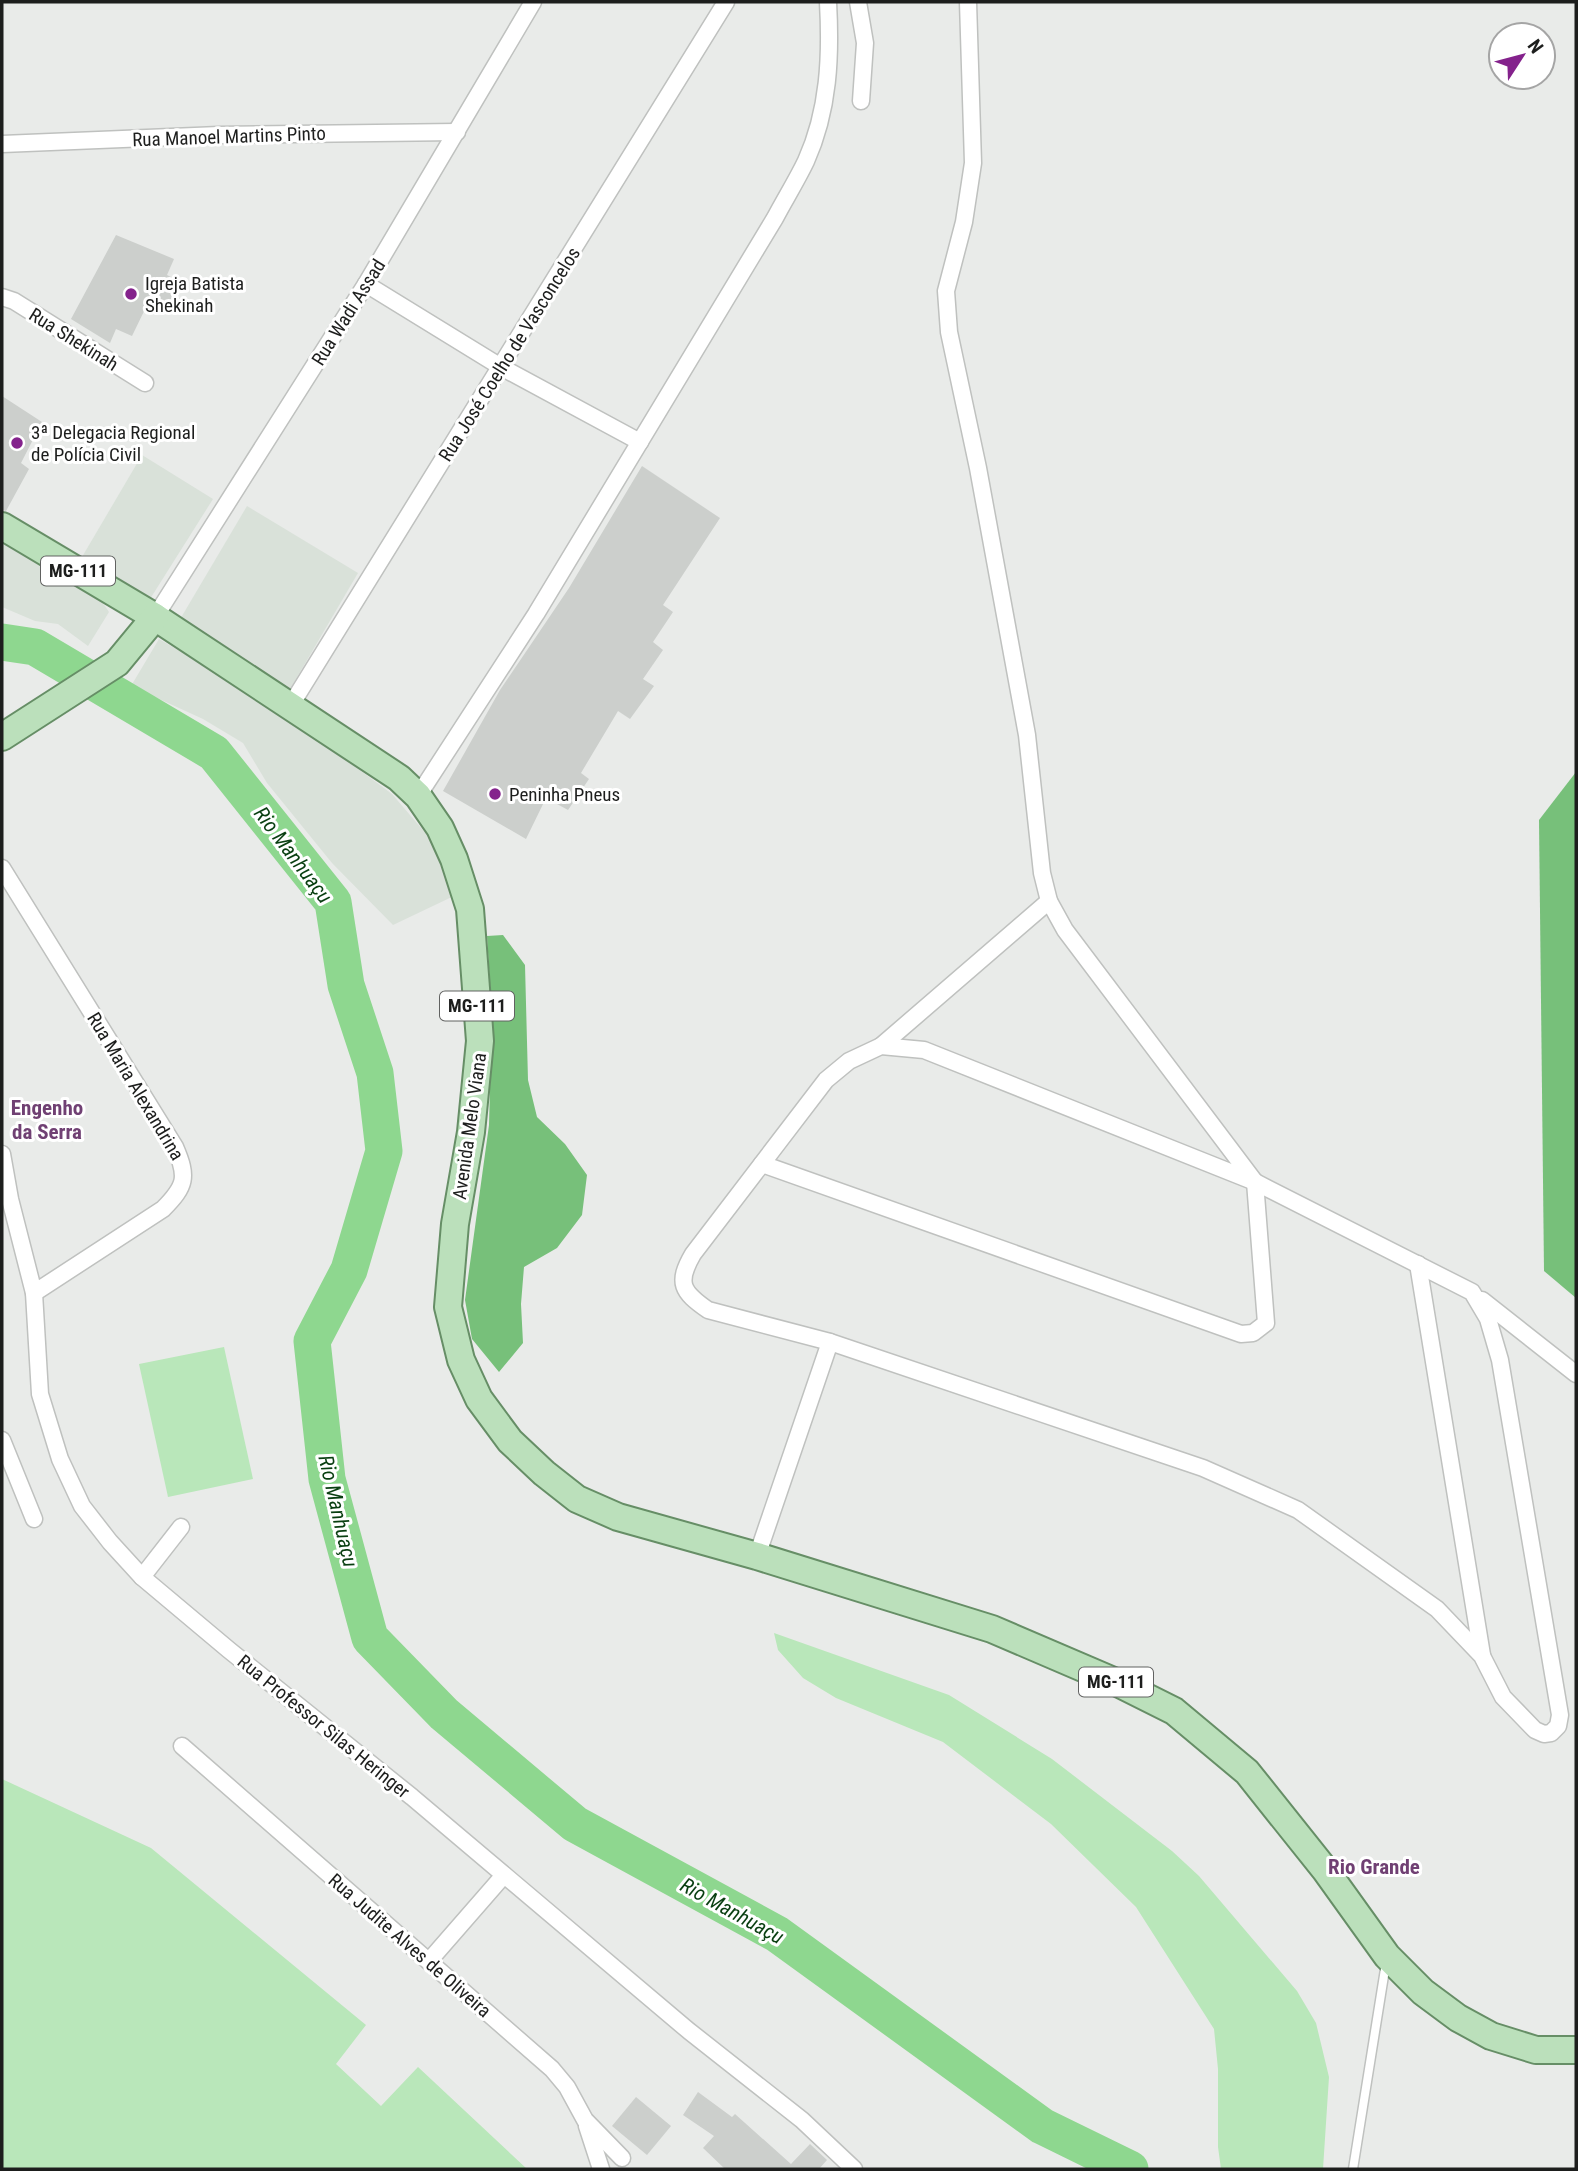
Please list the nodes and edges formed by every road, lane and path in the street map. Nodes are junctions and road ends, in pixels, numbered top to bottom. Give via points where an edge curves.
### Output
1 (533, 2) edge
2 (726, 2) edge
3 (828, 2) edge
4 (858, 2) edge
5 (968, 2) edge
6 (860, 101) dead end
7 (457, 132) junction
8 (2, 144) edge
9 (366, 284) junction
10 (2, 297) edge
11 (502, 367) junction
12 (145, 383) dead end
13 (640, 442) junction
14 (2, 526) edge
15 (155, 617) junction
16 (291, 705) junction
17 (2, 737) edge
18 (418, 796) junction
19 (2, 868) edge
20 (1049, 901) junction
21 (881, 1046) junction
22 (2, 1154) edge
23 (762, 1164) junction
24 (1255, 1182) junction
25 (6, 1197) edge
26 (1418, 1264) junction
27 (34, 1293) junction
28 (1472, 1293) junction
29 (830, 1342) junction
30 (1576, 1374) edge
31 (2, 1440) edge
32 (34, 1519) dead end
33 (181, 1527) dead end
34 (757, 1556) junction
35 (142, 1577) junction
36 (1482, 1656) junction
37 (182, 1746) dead end
38 (504, 1875) junction
39 (1387, 1956) junction
40 (429, 1961) junction
41 (1576, 2050) edge
42 (585, 2120) junction
43 (622, 2158) dead end
44 (601, 2169) edge
45 (854, 2169) edge
46 (1353, 2169) edge

1 - 7 street, Rua Wadi Assad
2 - 11 street, Rua José Coelho de Vasconcelos
3 - 13 street via 825,102 807,160
4 - 6 street via 864,43
5 - 20 street via 973,163 946,291 949,332 1027,735 1041,873
7 - 8 street, Rua Manoel Martins Pinto
7 - 9 street, Rua Wadi Assad
9 - 11 street
9 - 15 street, Rua Wadi Assad
10 - 12 street, Rua Shekinah
11 - 13 street
11 - 16 street, Rua José Coelho de Vasconcelos
13 - 18 street
14 - 15 main road, Avenida Melo Viana / MG-111
15 - 16 main road, Avenida Melo Viana / MG-111
15 - 17 main road via 117,663
16 - 18 main road, Avenida Melo Viana / MG-111 via 399,778
18 - 34 main road, Avenida Melo Viana / MG-111 via 440,828 470,909 480,1041 447,1307 461,1360 479,1399 510,1441 576,1499 618,1517
19 - 27 street, Rua Maria Alexandrina via 176,1147 184,1168 180,1193 163,1209
20 - 21 street
20 - 24 street via 1065,930
21 - 23 street via 849,1061 826,1080
21 - 24 street via 924,1050
22 - 25 street, Rua Professor Silas Heringer
23 - 24 street via 1241,1334 1266,1324
23 - 29 street via 693,1254 682,1272 684,1287 708,1310
24 - 26 street
25 - 27 street, Rua Professor Silas Heringer
26 - 28 street
26 - 36 street
27 - 35 street, Rua Professor Silas Heringer via 40,1394 60,1459 82,1506
28 - 30 street
28 - 36 street via 1489,1319 1500,1360 1560,1715 1558,1726 1550,1733 1535,1730 1503,1697
29 - 34 street
29 - 36 street via 1203,1468 1298,1510 1437,1609
31 - 32 street
33 - 35 street
34 - 39 main road, MG-111 via 992,1629 1174,1711 1247,1772
35 - 38 street, Rua Professor Silas Heringer
37 - 40 street, Rua Judite Alves de Oliveira
38 - 40 street
38 - 45 street, Rua Professor Silas Heringer via 802,2120
39 - 41 main road, MG-111 via 1423,1992 1491,2036 1536,2050
39 - 46 lane
40 - 42 street, Rua Judite Alves de Oliveira via 552,2069
42 - 43 street, Rua Judite Alves de Oliveira
42 - 44 street

